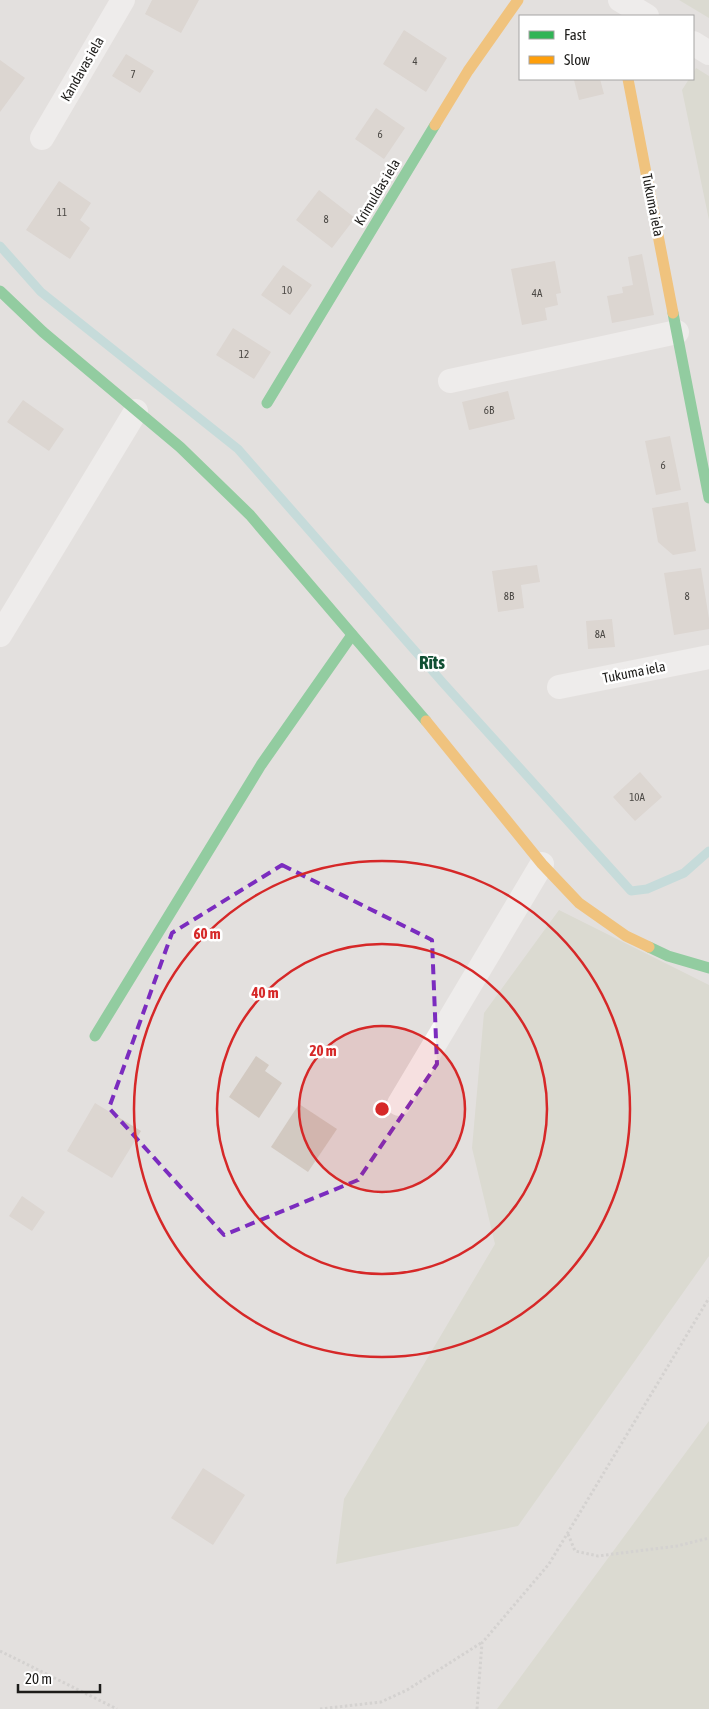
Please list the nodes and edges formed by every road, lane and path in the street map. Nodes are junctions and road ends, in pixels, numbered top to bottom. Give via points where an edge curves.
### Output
1 (123, 0) edge
2 (518, 0) edge
3 (618, 0) edge
4 (617, 15) edge
5 (645, 15) edge
6 (694, 44) edge
7 (709, 53) edge
8 (628, 80) edge
9 (42, 138) dead end
10 (0, 291) edge
11 (677, 332) junction
12 (450, 381) dead end
13 (267, 404) dead end
14 (136, 411) junction
15 (709, 498) edge
16 (0, 635) edge
17 (352, 635) junction
18 (709, 657) edge
19 (560, 687) dead end
20 (542, 864) junction
21 (709, 968) edge
22 (95, 1036) dead end
23 (400, 1104) dead end
24 (709, 1298) edge
25 (567, 1533) junction
26 (709, 1538) edge
27 (482, 1643) junction
28 (0, 1651) edge
29 (117, 1709) edge
30 (320, 1709) edge
31 (477, 1709) edge

1 - 9 street, Kandavas iela
2 - 13 street, Krimuldas iela via 468,70
3 - 4 street
3 - 5 street
6 - 7 street
8 - 11 street, Tukuma iela
10 - 14 street
11 - 12 street
11 - 15 street, Tukuma iela
14 - 16 street
14 - 17 street via 180,447 250,515
17 - 20 street
17 - 22 street via 261,765
18 - 19 street, Tukuma iela
20 - 21 street via 579,903 626,936 668,956
20 - 23 street
24 - 25 path
25 - 26 path via 575,1551 598,1556 676,1546
25 - 27 path via 550,1564
27 - 30 path via 407,1690 381,1702
27 - 31 path
28 - 29 path

